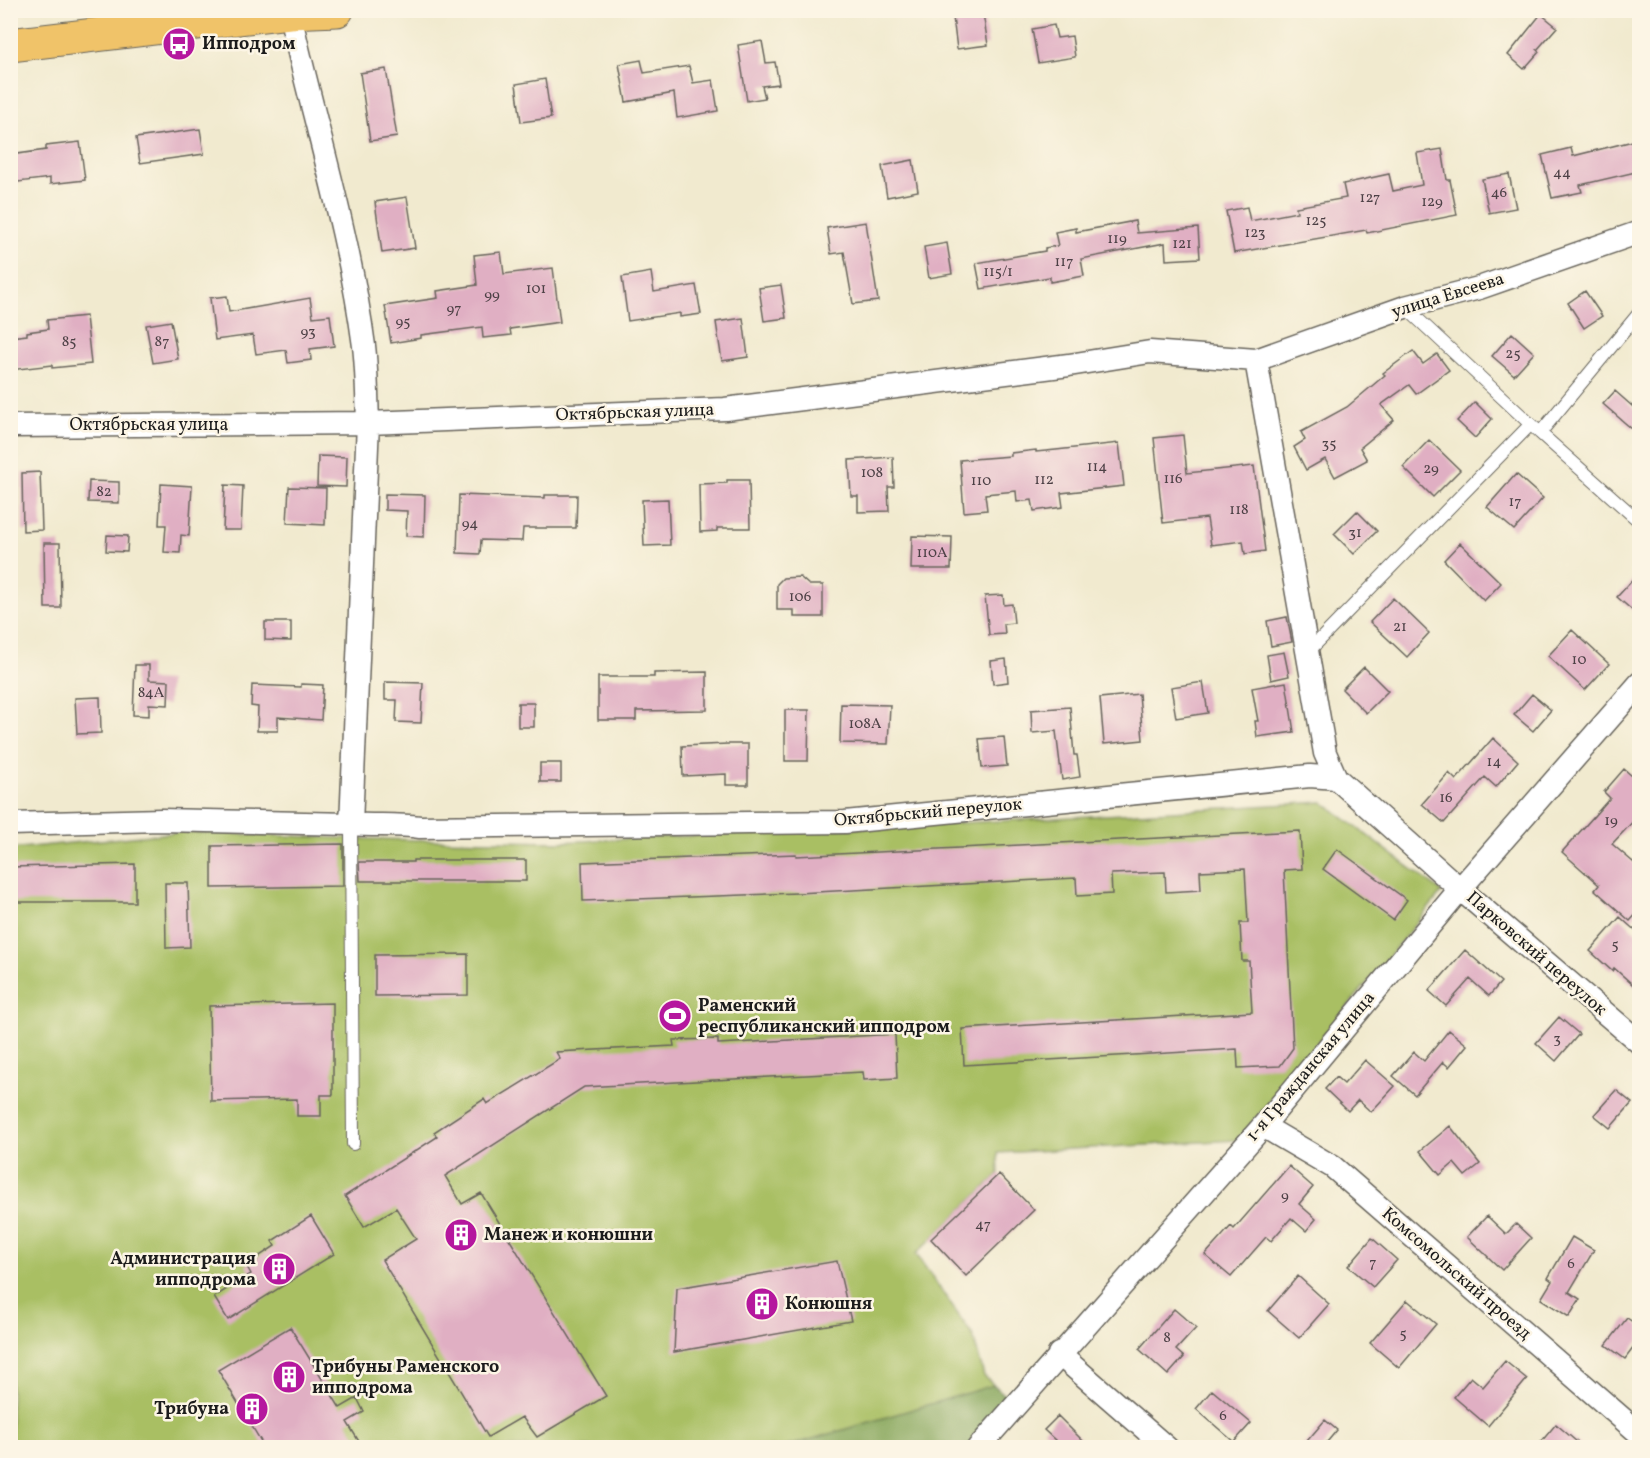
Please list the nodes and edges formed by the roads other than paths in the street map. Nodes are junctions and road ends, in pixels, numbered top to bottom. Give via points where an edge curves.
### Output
1 (337, 10) edge
2 (289, 11) edge
3 (10, 45) edge
4 (1640, 232) edge
5 (1405, 307) junction
6 (1640, 312) edge
7 (1256, 360) junction
8 (368, 423) junction
9 (10, 426) edge
10 (1535, 429) junction
11 (1640, 522) edge
12 (1306, 654) junction
13 (1640, 683) edge
14 (1336, 778) junction
15 (10, 824) edge
16 (351, 824) junction
17 (1460, 889) junction
18 (1640, 1043) edge
19 (1263, 1126) junction
20 (353, 1144) dead end
21 (1059, 1354) junction
22 (1640, 1434) edge
23 (978, 1448) edge
24 (1167, 1448) edge

1 - 2 main road
2 - 3 main road
2 - 8 street via 354,285 364,347
4 - 5 street, улица Евсеева via 1479,288
5 - 7 street, улица Евсеева
5 - 10 lane
6 - 10 lane
7 - 8 street, Октябрьская улица via 1150,352 725,409
7 - 12 street
8 - 9 street, Октябрьская улица
8 - 16 street
10 - 11 lane
10 - 12 lane
12 - 14 street via 1325,753
13 - 17 street, 1-я Гражданская улица
14 - 16 street, Октябрьский переулок via 1310,776 844,822 420,827
14 - 17 street
15 - 16 street, Октябрьский переулок via 161,820
16 - 20 lane
17 - 18 street, Парковский переулок
17 - 19 street, 1-я Гражданская улица
19 - 21 street, 1-я Гражданская улица
19 - 22 street, Комсомольский проезд via 1333,1167
21 - 23 street, 1-я Гражданская улица
21 - 24 street

